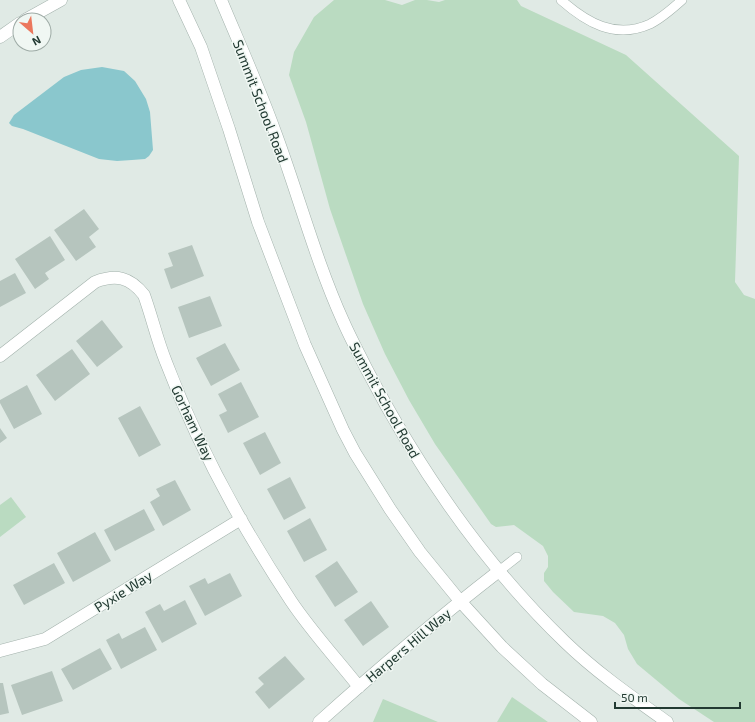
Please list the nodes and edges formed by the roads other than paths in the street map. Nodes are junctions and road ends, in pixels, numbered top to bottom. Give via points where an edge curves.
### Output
1 (61, 0) edge
2 (179, 0) edge
3 (221, 0) edge
4 (560, 0) edge
5 (682, 0) edge
6 (39, 12) edge
7 (12, 29) edge
8 (0, 37) edge
9 (0, 356) edge
10 (241, 519) junction
11 (517, 557) dead end
12 (499, 571) junction
13 (460, 601) junction
14 (0, 651) edge
15 (358, 687) junction
16 (319, 722) edge
17 (591, 722) edge
18 (667, 722) edge

1 - 6 street
2 - 13 street via 209,69 271,258 305,345 343,430 390,509 420,552
3 - 12 street, Summit School Road via 274,128 324,277 343,323 386,407 420,463
4 - 5 lane via 588,21 617,30 649,24 664,16
7 - 8 street
9 - 10 street, Gorham Way via 95,282 106,278 118,278 131,282 144,295 166,362 186,411
10 - 14 street, Pyxie Way via 45,639
10 - 15 street, Gorham Way via 292,601
11 - 12 lane
12 - 13 street, Harpers Hill Way
12 - 18 street, Summit School Road via 566,643 615,685
13 - 15 street, Harpers Hill Way
13 - 17 street via 508,653 542,684
15 - 16 street, Harpers Hill Way

